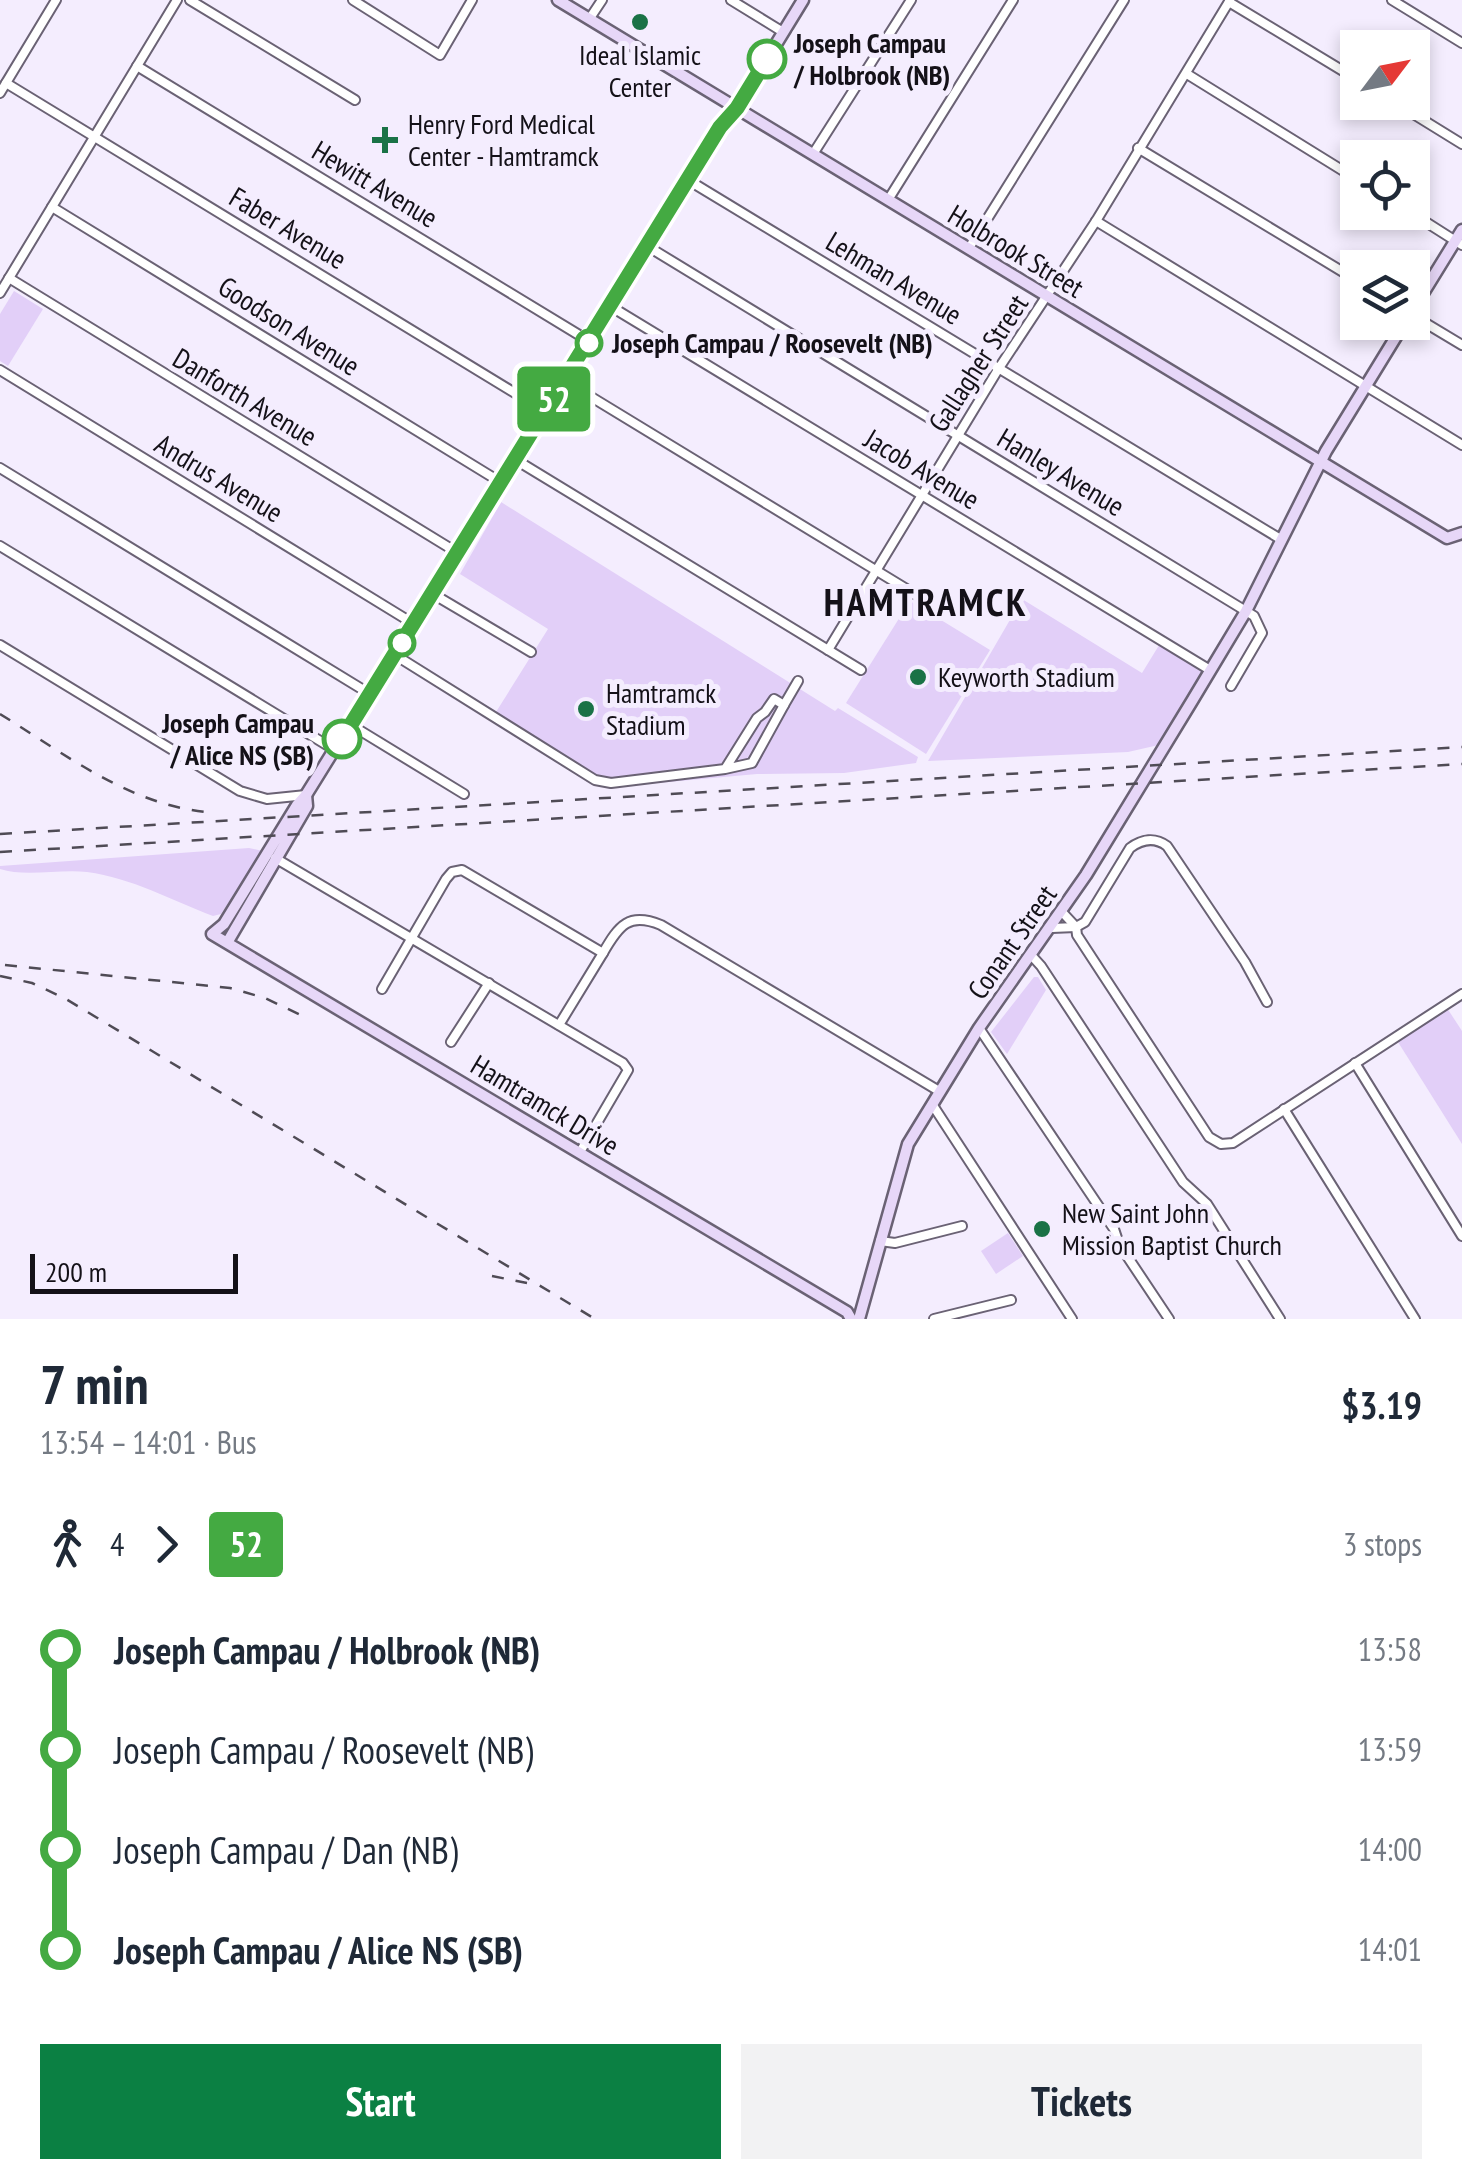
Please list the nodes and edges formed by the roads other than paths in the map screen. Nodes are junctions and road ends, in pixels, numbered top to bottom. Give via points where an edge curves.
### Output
1 (56, 0) edge
2 (178, 0) edge
3 (190, 0) edge
4 (353, 0) edge
5 (472, 0) edge
6 (558, 0) edge
7 (602, 0) edge
8 (732, 0) edge
9 (803, 0) edge
10 (912, 0) edge
11 (1013, 0) edge
12 (1124, 0) edge
13 (1392, 0) edge
14 (1230, 1) edge
15 (1404, 3) edge
16 (590, 18) junction
17 (783, 32) junction
18 (1462, 43) edge
19 (138, 66) junction
20 (1340, 69) edge
21 (1187, 74) junction
22 (6, 83) junction
23 (0, 92) edge
24 (355, 100) dead end
25 (737, 108) junction
26 (1423, 120) edge
27 (95, 136) junction
28 (1462, 144) edge
29 (1138, 148) junction
30 (813, 154) junction
31 (1340, 169) edge
32 (688, 180) junction
33 (888, 200) junction
34 (52, 207) junction
35 (1096, 221) junction
36 (1430, 222) edge
37 (1460, 238) edge
38 (647, 246) junction
39 (968, 248) junction
40 (1340, 270) edge
41 (8, 278) junction
42 (1430, 285) edge
43 (0, 292) edge
44 (1048, 296) junction
45 (610, 306) junction
46 (1430, 324) edge
47 (1395, 340) edge
48 (590, 342) junction
49 (1462, 344) edge
50 (999, 368) junction
51 (0, 370) edge
52 (565, 381) junction
53 (1366, 387) junction
54 (546, 412) junction
55 (958, 435) junction
56 (1462, 445) edge
57 (516, 460) junction
58 (1320, 463) junction
59 (0, 468) edge
60 (502, 483) junction
61 (922, 496) junction
62 (1457, 536) edge
63 (1282, 540) junction
64 (0, 546) edge
65 (458, 553) junction
66 (878, 571) junction
67 (432, 594) junction
68 (923, 599) dead end
69 (1246, 611) junction
70 (414, 624) junction
71 (0, 646) edge
72 (828, 650) junction
73 (531, 652) dead end
74 (394, 655) junction
75 (861, 670) dead end
76 (1210, 670) junction
77 (798, 681) dead end
78 (1232, 686) dead end
79 (370, 694) junction
80 (784, 705) junction
81 (351, 724) junction
82 (335, 750) junction
83 (725, 768) junction
84 (464, 794) dead end
85 (306, 795) junction
86 (272, 856) junction
87 (1062, 912) junction
88 (1076, 927) junction
89 (1052, 928) junction
90 (410, 936) junction
91 (227, 942) junction
92 (603, 953) junction
93 (1030, 956) junction
94 (489, 982) junction
95 (382, 989) dead end
96 (1462, 994) edge
97 (1268, 1002) dead end
98 (559, 1025) junction
99 (979, 1028) junction
100 (450, 1042) dead end
101 (1355, 1064) junction
102 (939, 1091) junction
103 (932, 1104) junction
104 (1284, 1109) junction
105 (580, 1152) junction
106 (962, 1226) dead end
107 (1462, 1236) edge
108 (880, 1242) junction
109 (1011, 1300) dead end
110 (852, 1319) edge
111 (859, 1319) edge
112 (934, 1319) edge
113 (1072, 1319) edge
114 (1169, 1319) edge
115 (1280, 1319) edge
116 (1415, 1319) edge

1 - 22 street
2 - 19 street
3 - 24 street
4 - 5 street via 440,56
6 - 16 street, Holbrook Street
7 - 16 street
8 - 17 street
9 - 17 street
10 - 30 street
11 - 33 street
12 - 39 street
13 - 15 street
14 - 20 street
14 - 21 street, Gallagher Street
15 - 18 street
16 - 25 street, Holbrook Street
17 - 25 street
19 - 27 street
19 - 48 street, Hewitt Avenue
21 - 29 street, Gallagher Street
21 - 31 street
22 - 23 street
22 - 27 street, Faber Avenue
25 - 30 street, Holbrook Street
25 - 32 street
26 - 28 street
27 - 34 street
27 - 54 street, Faber Avenue
29 - 35 street, Gallagher Street
29 - 40 street
30 - 33 street, Holbrook Street
32 - 38 street
32 - 50 street, Lehman Avenue
33 - 39 street, Holbrook Street
34 - 41 street
34 - 60 street, Goodson Avenue
35 - 44 street, Gallagher Street
35 - 53 street
36 - 37 street
37 - 42 street
38 - 45 street
38 - 55 street, Hanley Avenue
39 - 44 street, Holbrook Street
41 - 43 street
41 - 65 street, Danforth Avenue
44 - 50 street, Gallagher Street
44 - 58 street, Holbrook Street
45 - 48 street
45 - 61 street, Jacob Avenue
46 - 49 street
47 - 53 street, Conant Street
48 - 52 street
50 - 55 street, Gallagher Street
50 - 63 street, Lehman Avenue
51 - 70 street, Andrus Avenue
52 - 54 street
52 - 66 street
53 - 56 street
53 - 58 street, Conant Street
54 - 57 street
55 - 61 street, Gallagher Street
55 - 69 street, Hanley Avenue
57 - 60 street
57 - 72 street
58 - 62 street, Holbrook Street
58 - 63 street, Conant Street
59 - 79 street
60 - 65 street
61 - 66 street, Gallagher Street
61 - 76 street, Jacob Avenue
63 - 69 street, Conant Street
64 - 82 street
65 - 67 street
66 - 68 street
66 - 72 street, Gallagher Street
67 - 70 street
67 - 73 street
69 - 76 street, Conant Street
69 - 78 street via 1262,633
70 - 74 street
71 - 85 street via 240,791 267,799
72 - 75 street
74 - 79 street
74 - 83 street via 595,780
76 - 87 street, Conant Street
77 - 80 street
79 - 81 street
80 - 83 street via 752,764
80 - 83 street via 774,699
81 - 82 street
81 - 84 street
82 - 85 street
85 - 86 street via 306,806
86 - 90 street
86 - 91 street
86 - 91 street, Hamtramck Drive via 212,934
87 - 88 street
87 - 89 street, Conant Street
88 - 89 street
88 - 97 street via 1130,848 1159,841
88 - 104 street via 1209,1137 1233,1142
89 - 93 street, Conant Street
90 - 92 street via 446,879 462,870
90 - 94 street
90 - 95 street
91 - 105 street, Hamtramck Drive
92 - 98 street
92 - 102 street via 619,928 645,918
93 - 99 street, Conant Street
93 - 115 street
94 - 98 street
94 - 100 street
96 - 101 street
98 - 105 street via 628,1070
99 - 102 street, Conant Street
99 - 114 street
101 - 104 street
101 - 107 street
102 - 103 street, Conant Street
103 - 108 street, Conant Street via 908,1144
103 - 113 street
104 - 116 street
105 - 110 street, Hamtramck Drive
106 - 108 street
108 - 111 street, Conant Street
109 - 112 street

